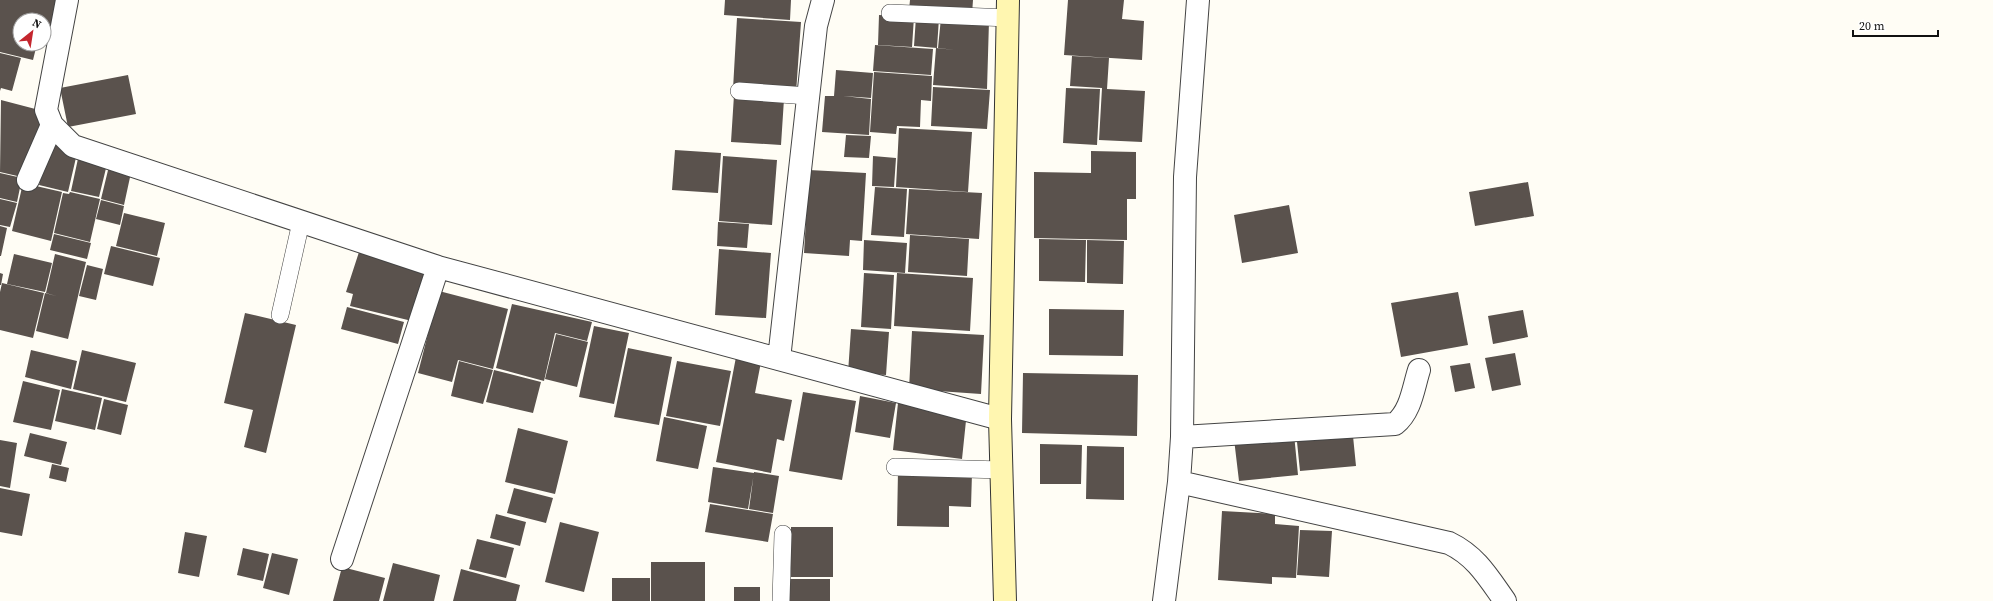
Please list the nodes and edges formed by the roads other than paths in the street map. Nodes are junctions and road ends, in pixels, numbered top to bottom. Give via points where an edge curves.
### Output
1 (67, 0) edge
2 (823, 0) edge
3 (1198, 0) edge
4 (1008, 9) edge
5 (890, 13) dead end
6 (739, 91) dead end
7 (808, 96) junction
8 (52, 125) junction
9 (28, 180) dead end
10 (301, 222) junction
11 (438, 267) junction
12 (280, 315) dead end
13 (779, 359) junction
14 (1419, 370) dead end
15 (1000, 419) junction
16 (1182, 437) junction
17 (895, 467) dead end
18 (1002, 470) junction
19 (1179, 482) junction
20 (783, 534) dead end
21 (342, 559) dead end
22 (781, 601) edge
23 (1005, 601) edge
24 (1164, 601) edge
25 (1505, 601) edge

1 - 8 street via 46,110
2 - 7 street via 816,26
3 - 16 street via 1185,177
4 - 5 lane
4 - 15 main road
6 - 7 lane
7 - 13 street
8 - 9 street
8 - 10 street via 73,146 87,152
10 - 11 street
10 - 12 lane
11 - 13 street
11 - 21 street
13 - 15 street
14 - 16 street via 1407,410 1395,424
15 - 18 main road
16 - 19 street
17 - 18 lane
18 - 23 main road
19 - 24 street
19 - 25 street via 1449,543 1476,562
20 - 22 lane

